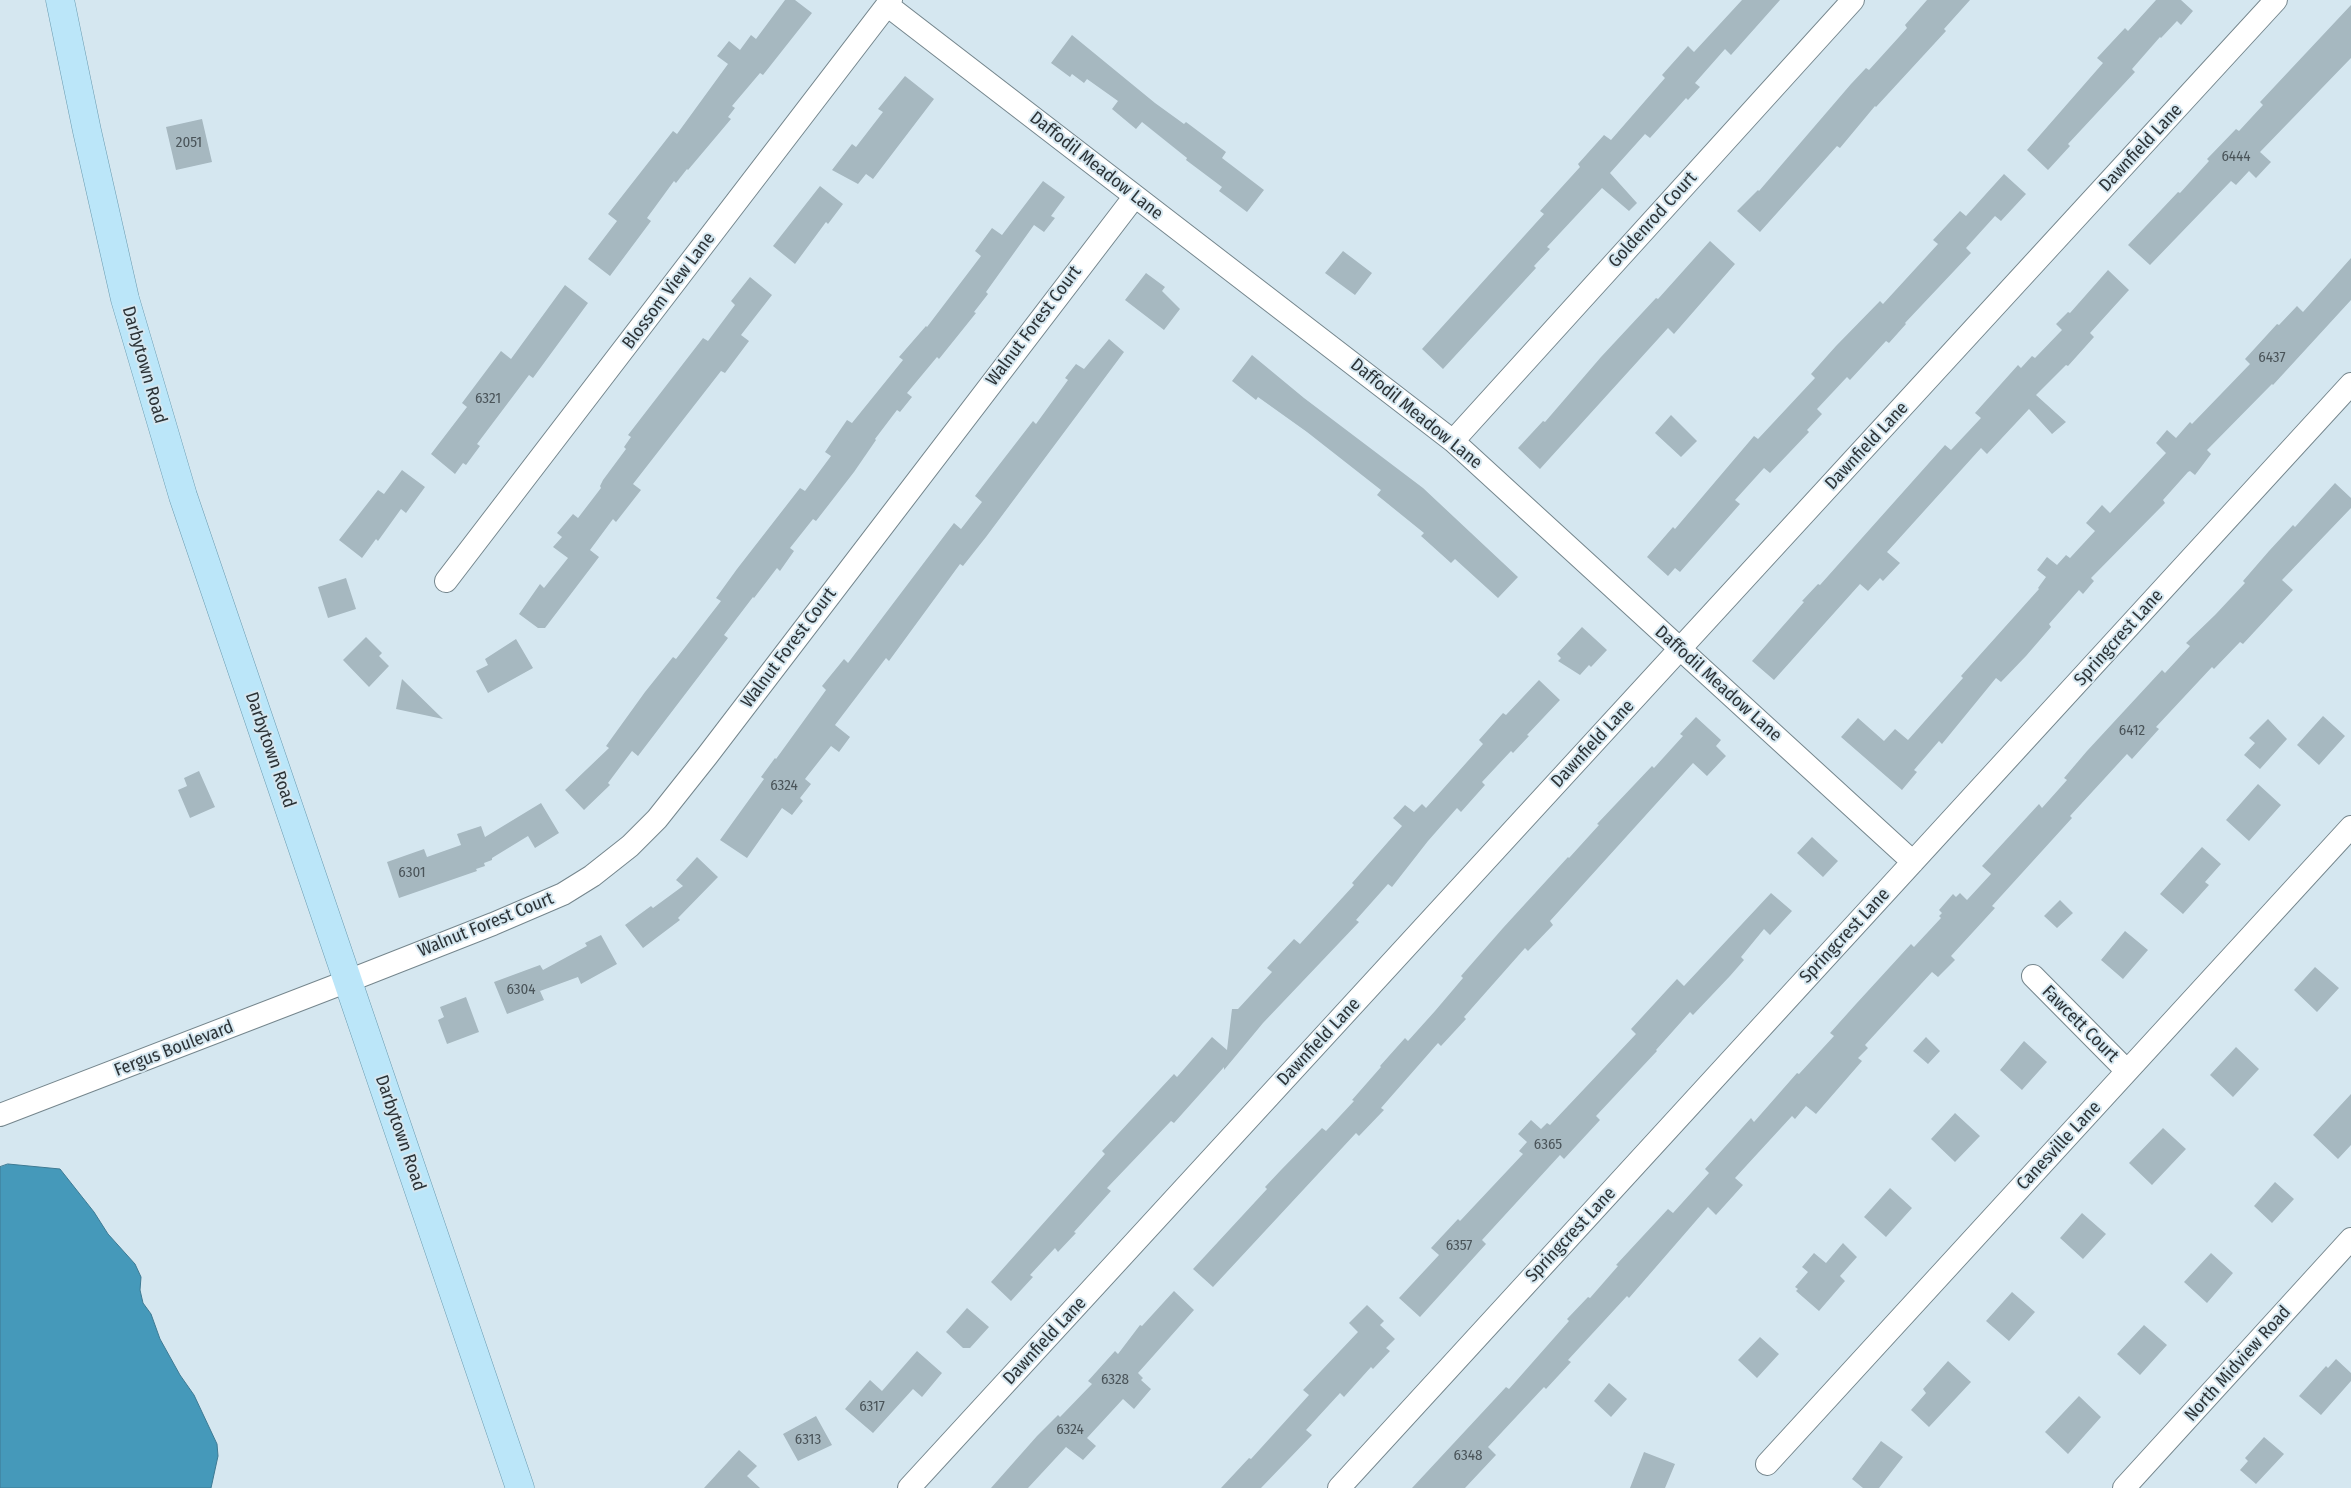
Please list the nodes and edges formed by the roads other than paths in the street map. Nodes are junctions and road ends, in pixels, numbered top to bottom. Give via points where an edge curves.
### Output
1 (60, 0) edge
2 (1853, 0) edge
3 (2276, 0) edge
4 (890, 3) edge
5 (1135, 196) junction
6 (2351, 384) edge
7 (1452, 441) junction
8 (446, 581) dead end
9 (1680, 649) junction
10 (2351, 827) edge
11 (1913, 862) junction
12 (2033, 976) dead end
13 (348, 981) junction
14 (2127, 1071) junction
15 (0, 1115) edge
16 (2351, 1239) edge
17 (1767, 1464) dead end
18 (520, 1488) edge
19 (909, 1488) edge
20 (1339, 1488) edge
21 (2124, 1488) edge

1 - 13 main road, Darbytown Road via 125,299 154,399 183,496
2 - 7 street, Goldenrod Court
3 - 9 street, Dawnfield Lane
4 - 5 street, Daffodil Meadow Lane
4 - 8 street, Blossom View Lane
5 - 7 street, Daffodil Meadow Lane
5 - 13 street, Walnut Forest Court via 707,756 657,819 630,846 563,894
6 - 11 street, Springcrest Lane
7 - 9 street, Daffodil Meadow Lane
9 - 11 street, Daffodil Meadow Lane
9 - 19 street, Dawnfield Lane
10 - 14 street, Canesville Lane
11 - 20 street, Springcrest Lane
12 - 14 street, Fawcett Court
13 - 15 street, Fergus Boulevard
13 - 18 main road, Darbytown Road
14 - 17 street, Canesville Lane
16 - 21 street, North Midview Road

